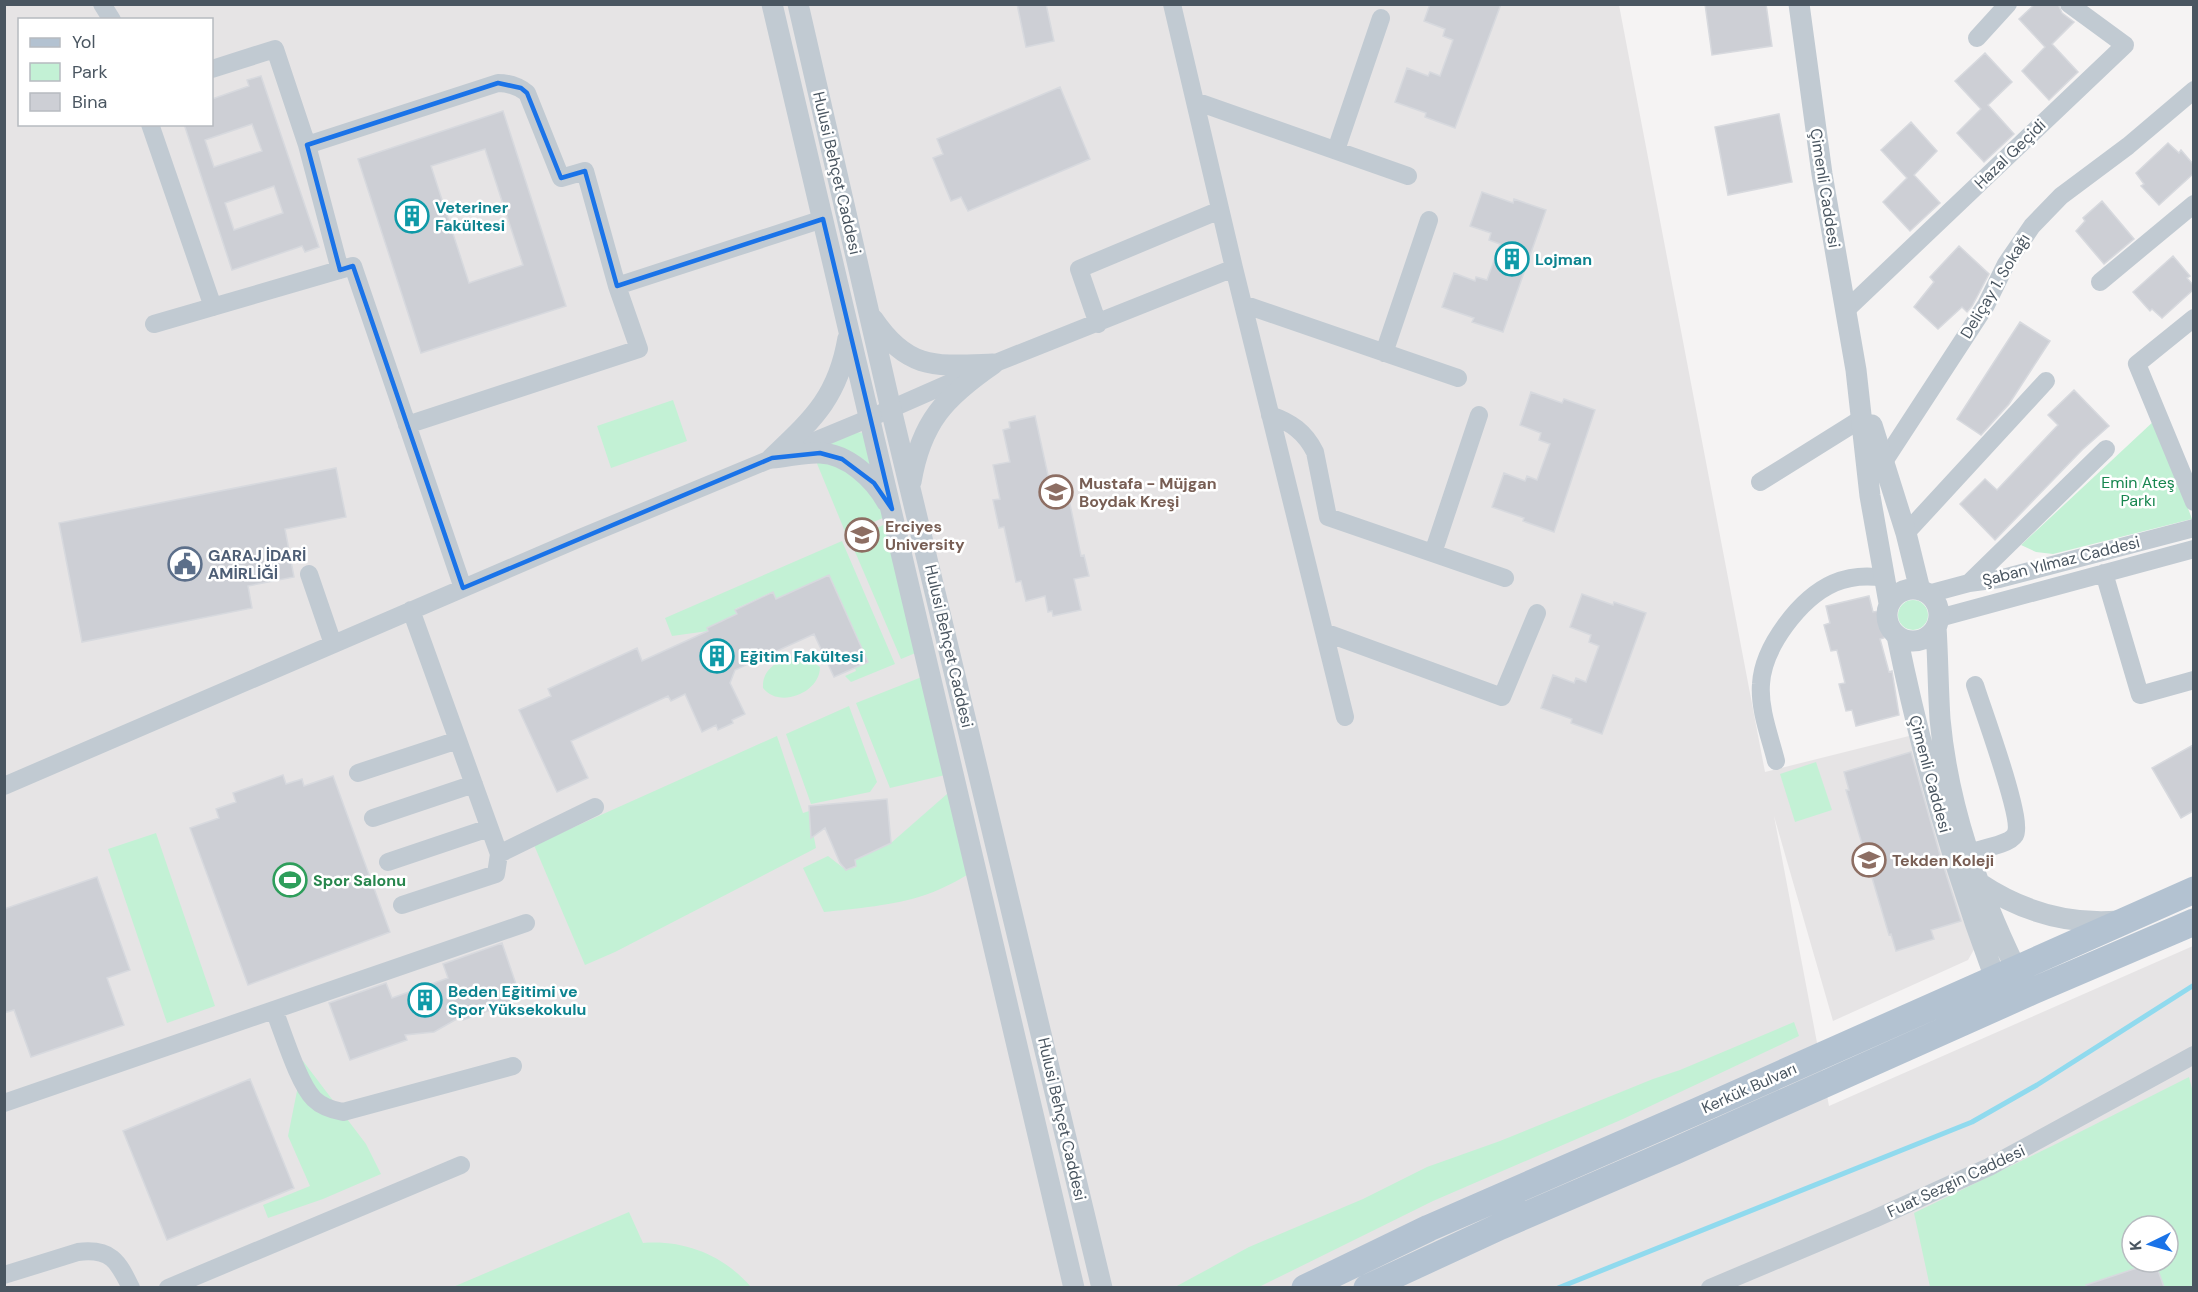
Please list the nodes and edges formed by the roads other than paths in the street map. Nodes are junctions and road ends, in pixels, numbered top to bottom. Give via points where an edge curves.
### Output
1 (102, 4) edge
2 (772, 4) edge
3 (798, 4) edge
4 (1172, 4) edge
5 (1799, 4) edge
6 (2008, 4) edge
7 (2070, 4) edge
8 (111, 18) edge
9 (1381, 18) dead end
10 (1977, 38) dead end
11 (213, 69) edge
12 (2193, 90) edge
13 (1195, 101) junction
14 (151, 126) edge
15 (307, 146) junction
16 (1336, 150) junction
17 (1408, 176) dead end
18 (2193, 204) edge
19 (1220, 210) junction
20 (823, 219) junction
21 (1429, 220) dead end
22 (1234, 268) junction
23 (340, 270) junction
24 (2100, 282) dead end
25 (617, 286) junction
26 (1243, 304) junction
27 (213, 307) junction
28 (1845, 311) junction
29 (870, 314) junction
30 (2193, 318) edge
31 (154, 324) dead end
32 (1098, 324) junction
33 (849, 331) junction
34 (1384, 353) junction
35 (993, 364) junction
36 (1856, 370) junction
37 (1458, 378) dead end
38 (2046, 381) dead end
39 (891, 409) junction
40 (1270, 415) junction
41 (1479, 415) dead end
42 (870, 418) junction
43 (1861, 419) junction
44 (407, 425) junction
45 (2106, 449) dead end
46 (772, 458) junction
47 (1883, 463) junction
48 (1760, 482) dead end
49 (910, 489) junction
50 (2193, 502) edge
51 (892, 509) junction
52 (2193, 528) edge
53 (1906, 533) junction
54 (2193, 549) edge
55 (1433, 554) junction
56 (2104, 573) junction
57 (309, 574) dead end
58 (1505, 578) dead end
59 (1884, 578) junction
60 (1969, 583) junction
61 (462, 588) junction
62 (1924, 592) junction
63 (1889, 603) junction
64 (411, 610) junction
65 (1537, 613) dead end
66 (1937, 623) junction
67 (1324, 632) junction
68 (1897, 636) junction
69 (333, 644) junction
70 (2193, 680) edge
71 (1975, 685) dead end
72 (1345, 717) dead end
73 (458, 740) junction
74 (1776, 761) dead end
75 (358, 773) dead end
76 (474, 784) junction
77 (4, 786) edge
78 (595, 807) dead end
79 (373, 818) dead end
80 (489, 828) junction
81 (1968, 853) junction
82 (499, 854) junction
83 (388, 862) dead end
84 (1979, 883) junction
85 (2193, 890) edge
86 (402, 905) dead end
87 (2125, 921) junction
88 (2193, 922) edge
89 (526, 923) dead end
90 (2006, 973) junction
91 (274, 1010) junction
92 (2193, 1055) edge
93 (513, 1066) dead end
94 (4, 1102) edge
95 (461, 1165) dead end
96 (4, 1275) edge
97 (131, 1287) edge
98 (168, 1287) edge
99 (1074, 1287) edge
100 (1102, 1287) edge
101 (1305, 1287) edge
102 (1367, 1287) edge
103 (1710, 1287) edge

1 - 8 street
2 - 20 street, Hulusi Behçet Caddesi
3 - 29 street, Hulusi Behçet Caddesi
4 - 13 street
5 - 28 street, Çimenli Caddesi
6 - 10 street
7 - 28 street, Hazal Geçidi via 2125,45
9 - 16 street
11 - 15 street via 275,49
12 - 47 street, Deliçay 1. Sokağı via 2061,196 2032,226 2006,264 1986,305
13 - 16 street
13 - 19 street
14 - 27 street
15 - 23 street
15 - 25 street via 498,83 521,88 527,93 561,178 585,171
16 - 17 street
18 - 24 street
19 - 22 street
19 - 32 street via 1079,269
20 - 25 street
20 - 33 street, Hulusi Behçet Caddesi
21 - 34 street
22 - 26 street
22 - 32 street
23 - 27 street
23 - 44 street via 353,266
25 - 44 street via 639,349
26 - 34 street
26 - 40 street
27 - 31 street
28 - 36 street, Çimenli Caddesi
29 - 35 street via 896,345 918,360 940,366
29 - 39 street, Hulusi Behçet Caddesi
30 - 50 street via 2137,364
32 - 35 street
33 - 42 street, Hulusi Behçet Caddesi
33 - 46 street via 843,361 823,406
34 - 37 street
35 - 39 street
35 - 49 street via 952,395 937,413 922,443
36 - 43 street, Çimenli Caddesi
36 - 47 street, Çimenli Caddesi
38 - 53 street
39 - 42 street
39 - 49 street, Hulusi Behçet Caddesi
40 - 55 street via 1291,423 1311,444 1328,518
40 - 67 street
41 - 55 street
42 - 46 street
42 - 51 street, Hulusi Behçet Caddesi
43 - 48 street
43 - 59 street, Çimenli Caddesi
44 - 61 street
45 - 60 street
46 - 51 street via 820,453 842,459 874,483
46 - 61 street
47 - 53 street, Çimenli Caddesi
49 - 100 street, Hulusi Behçet Caddesi
51 - 99 street, Hulusi Behçet Caddesi
52 - 60 street, Şaban Yılmaz Caddesi via 1999,579
53 - 62 street, Çimenli Caddesi
54 - 56 street, Şaban Yılmaz Caddesi
55 - 58 street
56 - 66 street, Şaban Yılmaz Caddesi
56 - 70 street via 2140,695
57 - 69 street
59 - 63 street, Çimenli Caddesi
59 - 74 street via 1858,576 1825,588 1796,613 1770,649 1762,672 1761,699
60 - 62 street, Şaban Yılmaz Caddesi
61 - 64 street
62 - 63 street via 1911,588
62 - 66 street via 1935,600
63 - 68 street via 1887,621
64 - 69 street
64 - 73 street
65 - 67 street via 1502,697
66 - 68 street via 1931,634 1914,642
66 - 81 street, Çimenli Caddesi via 1940,720
67 - 72 street
68 - 90 street, Çimenli Caddesi via 1914,718 1959,878
69 - 77 street
71 - 81 street via 2017,825 2008,842
73 - 75 street
73 - 76 street
76 - 79 street
76 - 80 street
78 - 82 street
80 - 82 street
80 - 83 street
81 - 84 street, Çimenli Caddesi
82 - 86 street via 496,874
84 - 87 street via 2009,901 2043,914 2083,922
84 - 90 street, Çimenli Caddesi via 1998,931
85 - 87 main road, Kerkük Bulvarı
87 - 90 main road, Kerkük Bulvarı
88 - 102 main road, Kerkük Bulvarı
89 - 91 street
90 - 101 main road, Kerkük Bulvarı via 1449,1218
91 - 93 street via 308,1091 321,1105 335,1111
91 - 94 street
92 - 103 street, Fuat Sezgin Caddesi via 1980,1171
95 - 98 street
96 - 97 street via 89,1251 107,1254 119,1263

